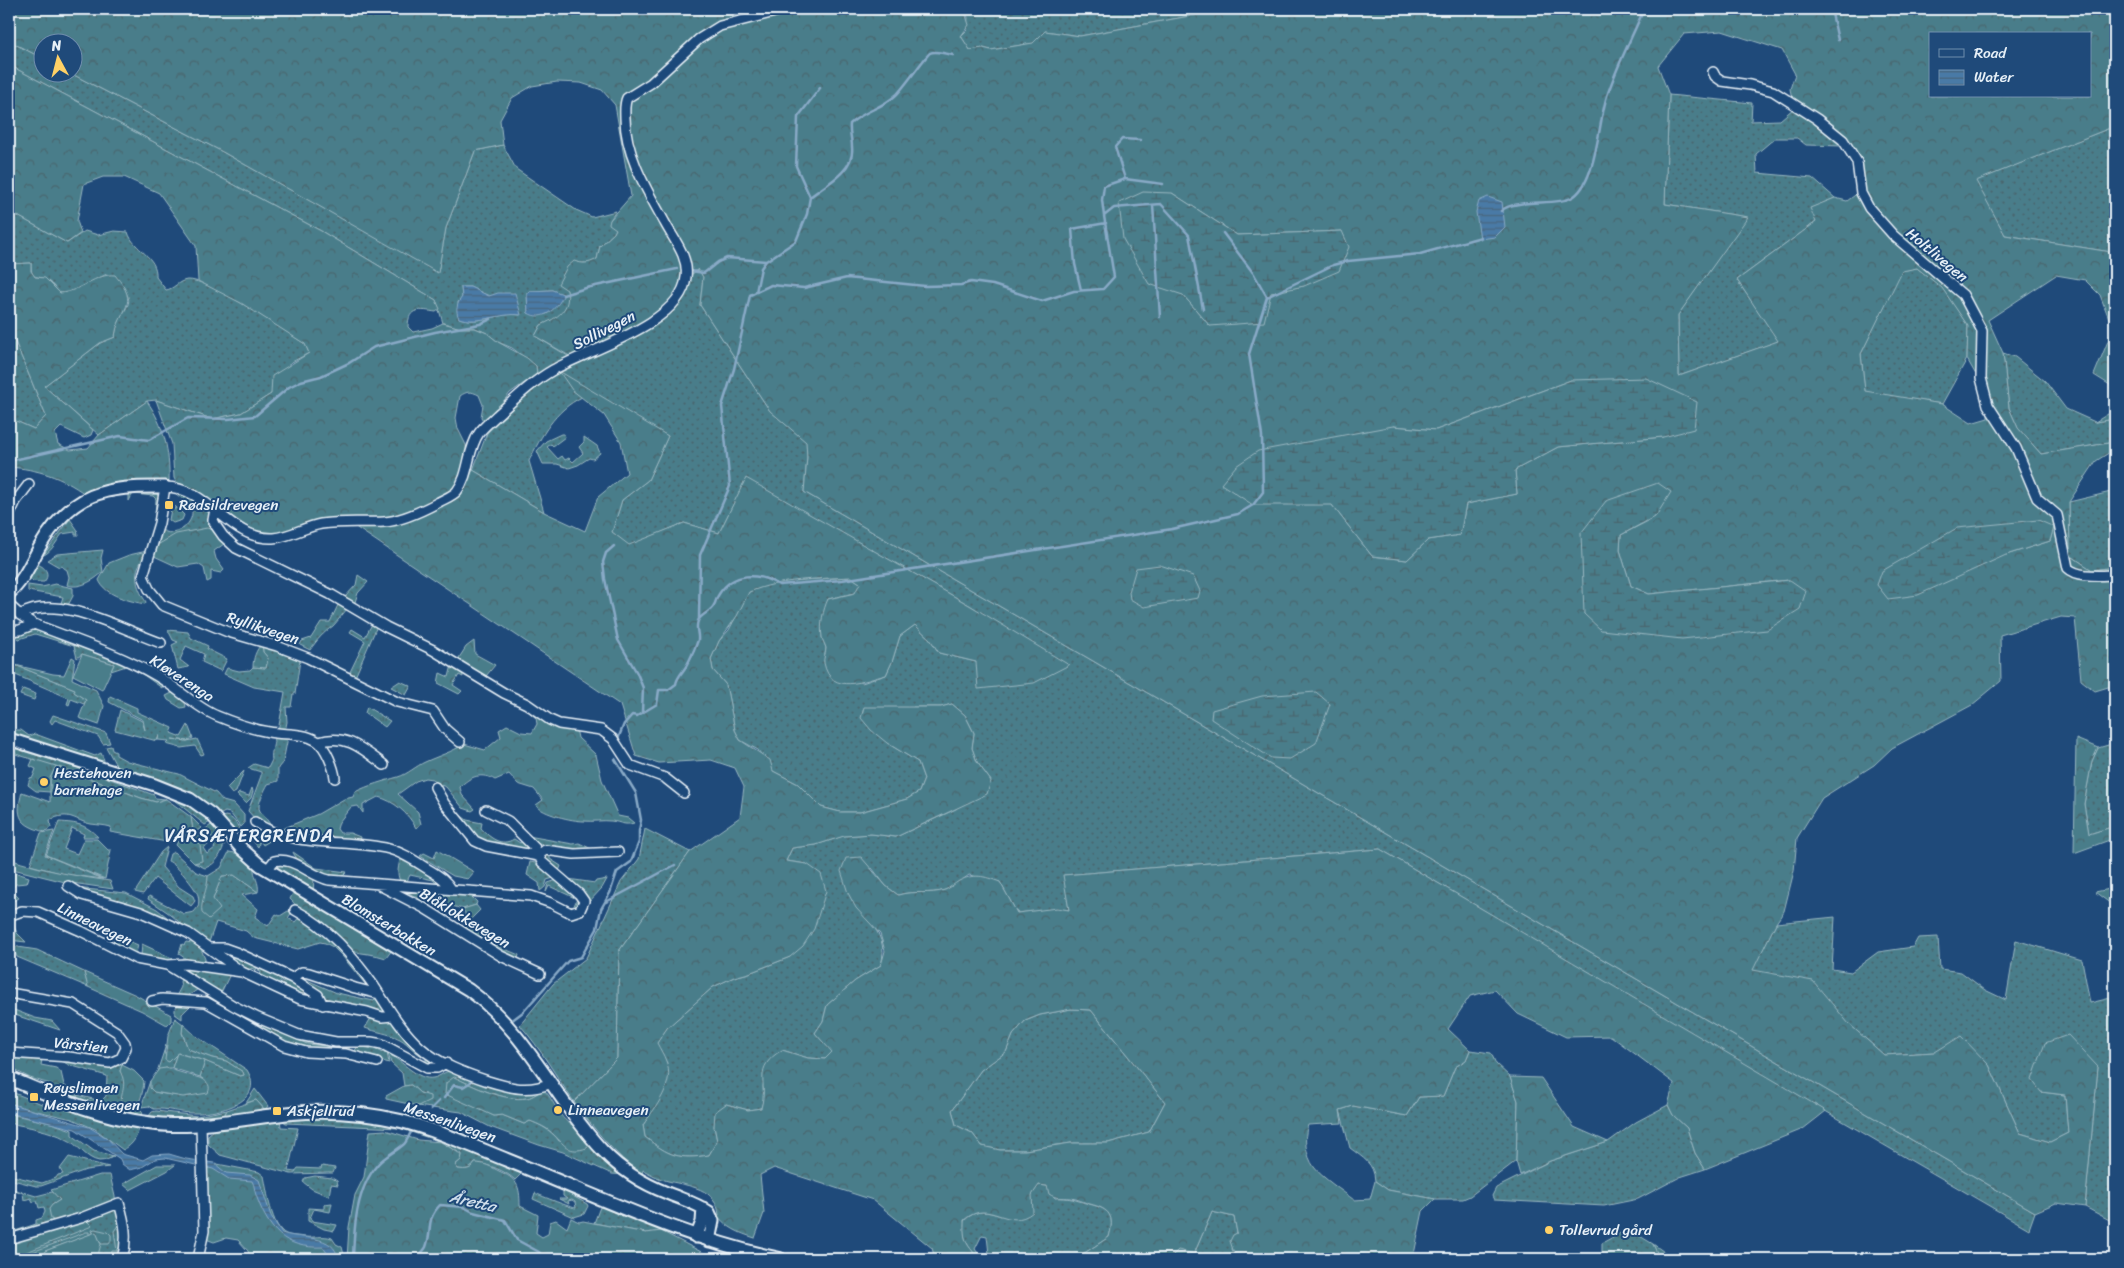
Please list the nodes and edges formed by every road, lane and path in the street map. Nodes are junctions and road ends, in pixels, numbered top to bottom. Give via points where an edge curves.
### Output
1 (787, 9) edge
2 (1713, 72) dead end
3 (29, 484) dead end
4 (166, 487) junction
5 (215, 508) junction
6 (9, 516) edge
7 (2115, 575) edge
8 (9, 593) edge
9 (9, 605) edge
10 (20, 616) junction
11 (34, 624) junction
12 (9, 631) edge
13 (160, 643) dead end
14 (9, 739) edge
15 (319, 742) junction
16 (460, 742) dead end
17 (384, 765) dead end
18 (335, 778) dead end
19 (435, 787) dead end
20 (684, 793) dead end
21 (486, 810) dead end
22 (255, 822) dead end
23 (618, 852) dead end
24 (538, 856) junction
25 (267, 870) junction
26 (376, 884) junction
27 (68, 886) dead end
28 (452, 890) junction
29 (295, 910) dead end
30 (11, 915) dead end
31 (207, 948) junction
32 (167, 965) junction
33 (242, 972) junction
34 (540, 974) dead end
35 (292, 978) junction
36 (9, 993) edge
37 (378, 994) junction
38 (152, 1001) dead end
39 (323, 1005) junction
40 (231, 1010) junction
41 (393, 1016) junction
42 (358, 1042) junction
43 (9, 1053) edge
44 (346, 1054) junction
45 (377, 1062) dead end
46 (446, 1063) junction
47 (9, 1078) edge
48 (551, 1083) junction
49 (201, 1124) junction
50 (704, 1208) junction
51 (696, 1237) junction
52 (9, 1239) edge
53 (709, 1241) junction
54 (122, 1259) edge
55 (198, 1259) edge
56 (780, 1259) edge

1 - 5 street, Sollivegen via 733,21 715,29 625,102 625,126 632,154 684,256 686,279 682,291 664,312 609,345 553,370 523,392 480,431 473,443 465,477 456,492 436,504 386,522 342,521 270,538 240,529
2 - 7 street, Holtlivegen via 1722,81 1773,91 1843,140 1857,162 1860,187 1869,208 1893,235 1964,295 1982,331 1981,378 1988,405 2016,448 2037,498 2057,515 2068,568 2082,574
3 - 6 street
4 - 5 street via 189,492
4 - 8 street via 114,489 80,501 58,521
4 - 16 street, Ryllikvegen via 143,576 148,589 162,605 220,629 277,646 322,664 397,702 433,712 445,730
5 - 20 street via 216,526 236,548 433,650 550,720 601,730 613,739 630,765 665,778
9 - 10 street, Kløverenga
10 - 11 street, Kløverenga
10 - 13 street, Kløverenga via 38,608 68,609
11 - 12 street
11 - 15 street, Kløverenga via 130,662 159,677 216,716 244,726
14 - 25 street, Blomsterbakken via 184,796 211,814 251,858
15 - 17 street, Kløverenga via 342,739
15 - 18 street
19 - 24 street via 475,841
21 - 24 street, Blåklokkevegen via 508,820 535,848
22 - 28 street, Blåklokkevegen via 278,834 389,849 440,876
23 - 24 street via 574,854 545,850
24 - 28 street, Blåklokkevegen via 582,897 584,906 580,910 571,913 531,896
25 - 26 street, Blåklokkevegen via 274,861 286,860 322,878
25 - 48 street, Blomsterbakken via 483,1000 514,1032
26 - 28 street, Blåklokkevegen
26 - 34 street, Blåklokkevegen via 424,908 501,956
27 - 31 street, Linneavegen via 82,894 156,918 188,933
29 - 37 street via 324,927 336,939
30 - 32 street, Linneavegen via 22,911 38,912 136,958
31 - 33 street, Linneavegen
31 - 35 street via 224,948
32 - 33 street, Linneavegen via 195,964
32 - 40 street, Linneavegen
33 - 39 street, Linneavegen via 283,993
35 - 37 street via 302,972 309,973
35 - 39 street via 318,995
36 - 43 street, Vårstien via 73,1004 117,1032 126,1048 121,1058 110,1063
37 - 41 street
38 - 40 street, Linneavegen via 206,1002
39 - 41 street, Linneavegen via 382,1017
40 - 42 street, Linneavegen via 299,1035 330,1042
40 - 44 street, Linneavegen via 284,1046 306,1052
41 - 46 street via 419,1046
42 - 44 street
42 - 46 street, Linneavegen via 382,1044 427,1068 437,1068
44 - 45 street, Linneavegen
46 - 48 street via 472,1076 513,1087 535,1089
47 - 49 main road, Messenlivegen via 116,1117 170,1125
48 - 50 street, Blomsterbakken via 596,1143 613,1160 646,1183
49 - 51 main road, Messenlivegen via 310,1112 366,1115 400,1121 444,1135
49 - 55 street via 204,1231
50 - 51 street
50 - 53 street via 713,1221
51 - 53 main road, Messenlivegen
52 - 54 street via 119,1203 126,1226
53 - 56 main road, Messenlivegen

